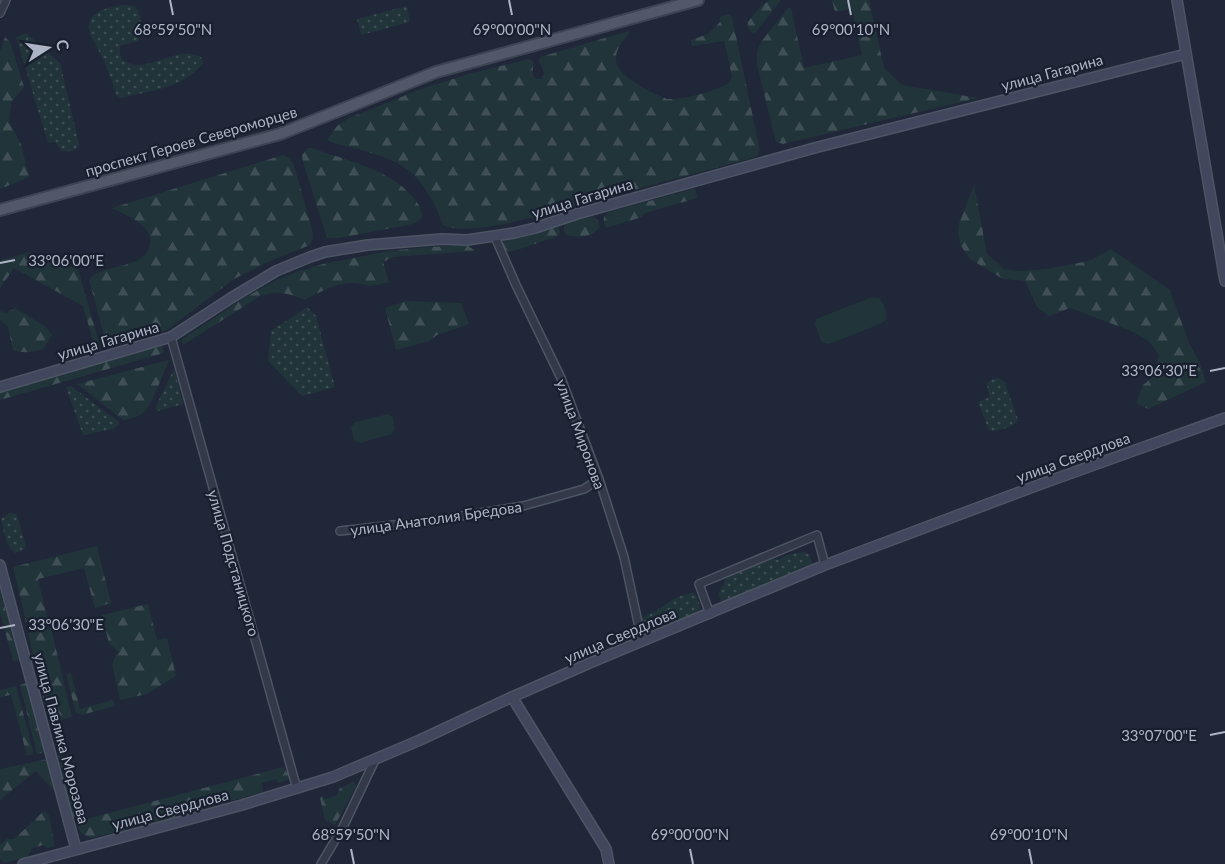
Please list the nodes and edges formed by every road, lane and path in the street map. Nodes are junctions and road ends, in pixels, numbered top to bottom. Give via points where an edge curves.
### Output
1 (6, 0) edge
2 (698, 0) edge
3 (1177, 0) edge
4 (0, 13) edge
5 (1186, 54) junction
6 (0, 210) edge
7 (495, 237) junction
8 (1225, 281) edge
9 (171, 337) junction
10 (0, 387) edge
11 (1225, 411) edge
12 (1225, 418) edge
13 (1213, 422) junction
14 (599, 479) junction
15 (340, 531) dead end
16 (0, 565) edge
17 (825, 565) junction
18 (710, 614) junction
19 (642, 641) junction
20 (512, 697) junction
21 (375, 760) junction
22 (297, 789) junction
23 (76, 849) junction
24 (23, 864) edge
25 (321, 864) edge
26 (609, 864) edge

1 - 4 street
2 - 6 main road, проспект Героев Североморцев via 436,72 280,134
3 - 5 street
5 - 7 street, улица Гагарина via 818,147
5 - 8 street
7 - 9 street, улица Гагарина via 368,245 325,252 276,271
7 - 14 street, улица Миронова via 561,378
9 - 10 street, улица Гагарина
9 - 22 street, улица Подстаницкого
11 - 13 street
12 - 13 street, улица Свердлова
13 - 17 street, улица Свердлова
14 - 15 street, улица Анатолия Бредова via 584,489 524,506
14 - 19 street, улица Миронова via 624,556
16 - 23 street, улица Павлика Морозова
17 - 18 street, улица Свердлова
17 - 18 street via 817,535 699,584
18 - 19 street, улица Свердлова
19 - 20 street, улица Свердлова
20 - 21 street, улица Свердлова
20 - 26 street via 606,849
21 - 22 street, улица Свердлова
21 - 25 street
22 - 23 street, улица Свердлова
23 - 24 street, улица Свердлова

